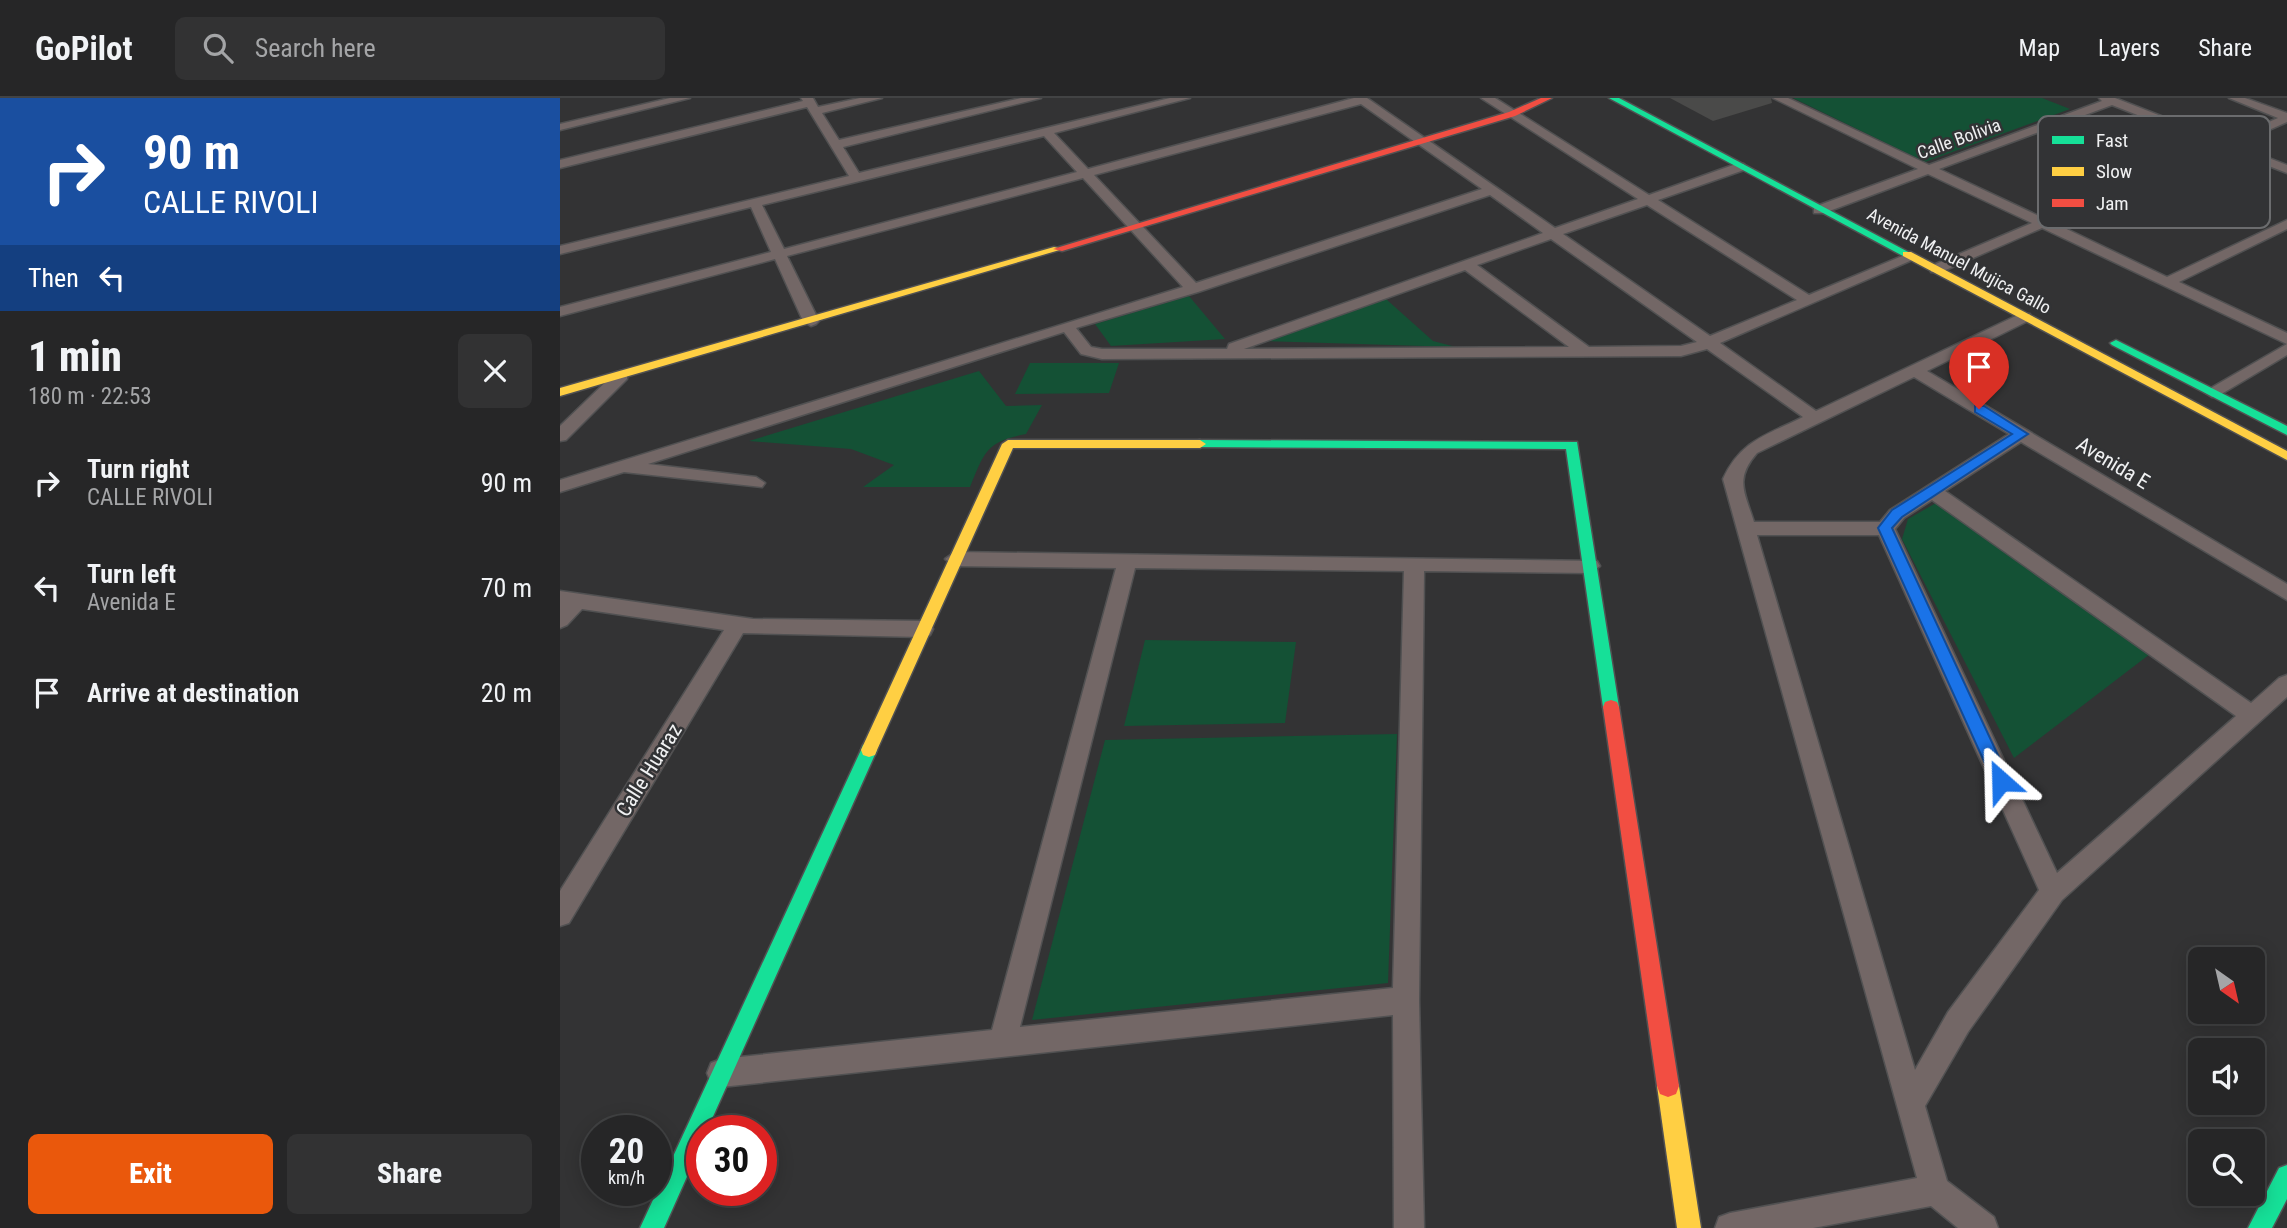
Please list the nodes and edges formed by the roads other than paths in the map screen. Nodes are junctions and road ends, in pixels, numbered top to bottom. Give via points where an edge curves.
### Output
1 (684, 98) edge
2 (876, 98) edge
3 (1035, 98) edge
4 (1131, 98) edge
5 (1184, 98) edge
6 (1487, 98) edge
7 (1548, 98) edge
8 (1613, 98) edge
9 (1644, 98) edge
10 (1779, 98) edge
11 (2235, 98) edge
12 (1361, 99) edge
13 (2109, 99) edge
14 (1017, 100) edge
15 (810, 104) edge
16 (1143, 109) junction
17 (1512, 114) junction
18 (2068, 116) edge
19 (2152, 116) edge
20 (2287, 118) edge
21 (2270, 125) edge
22 (560, 127) edge
23 (2038, 128) edge
24 (1048, 132) junction
25 (1421, 141) junction
26 (835, 145) junction
27 (2270, 163) edge
28 (560, 164) edge
29 (1740, 167) junction
30 (2287, 169) edge
31 (1927, 170) junction
32 (1086, 173) junction
33 (856, 178) junction
34 (1492, 190) junction
35 (1646, 200) junction
36 (755, 202) junction
37 (1841, 202) junction
38 (1819, 210) junction
39 (2038, 223) edge
40 (2287, 224) edge
41 (2038, 225) edge
42 (1133, 228) junction
43 (2049, 228) edge
44 (1552, 232) junction
45 (560, 250) edge
46 (781, 254) junction
47 (1912, 257) junction
48 (1956, 260) junction
49 (1466, 264) junction
50 (1936, 269) junction
51 (1980, 273) dead end
52 (2166, 283) junction
53 (1193, 289) junction
54 (1807, 300) junction
55 (560, 312) edge
56 (2025, 317) junction
57 (811, 321) junction
58 (1067, 326) junction
59 (2102, 335) dead end
60 (2287, 339) edge
61 (1707, 343) junction
62 (2287, 349) edge
63 (1221, 352) junction
64 (1586, 352) junction
65 (1916, 371) junction
66 (621, 376) junction
67 (560, 392) edge
68 (2212, 392) junction
69 (1814, 417) junction
70 (2287, 431) edge
71 (2021, 434) junction
72 (560, 436) edge
73 (2287, 456) edge
74 (621, 467) junction
75 (755, 483) dead end
76 (560, 486) edge
77 (1933, 492) junction
78 (1885, 528) junction
79 (1746, 530) junction
80 (955, 559) junction
81 (1126, 561) junction
82 (1414, 564) junction
83 (1590, 566) junction
84 (2287, 593) edge
85 (569, 599) edge
86 (560, 620) edge
87 (738, 625) junction
88 (923, 628) junction
89 (2287, 684) edge
90 (2253, 716) junction
91 (570, 880) edge
92 (2053, 892) junction
93 (560, 914) edge
94 (1406, 1000) junction
95 (1002, 1043) junction
96 (722, 1073) junction
97 (1910, 1105) junction
98 (2287, 1176) edge
99 (1935, 1190) junction
100 (652, 1228) edge
101 (1409, 1228) edge
102 (1689, 1228) edge
103 (1730, 1228) edge
104 (1983, 1228) edge
105 (2260, 1228) edge

1 - 22 street
2 - 15 street
3 - 14 street
4 - 16 street
5 - 16 street
6 - 17 street
7 - 17 street
8 - 29 street, Avenida Manuel Mujica Gallo
9 - 37 street, Avenida Manuel Mujica Gallo
10 - 31 street
11 - 20 street
12 - 25 street
12 - 32 street
13 - 18 street, Calle Bolivia
13 - 19 street
14 - 26 street
15 - 26 street
15 - 28 street
16 - 24 street
17 - 25 street
17 - 35 street
20 - 21 street
23 - 31 street, Calle Bolivia
24 - 32 street
24 - 33 street
25 - 34 street
25 - 42 street
26 - 33 street
27 - 30 street
29 - 35 street
29 - 38 street, Avenida Manuel Mujica Gallo
31 - 37 street, Calle Bolivia
31 - 39 street
32 - 42 street
32 - 46 street
33 - 36 street
34 - 44 street
34 - 53 street
35 - 44 street
35 - 54 street
36 - 45 street
36 - 46 street
37 - 38 street, Calle Bolivia
37 - 48 street, Avenida Manuel Mujica Gallo
38 - 47 street, Avenida Manuel Mujica Gallo
40 - 52 street
41 - 48 street
42 - 53 street
42 - 57 street
43 - 52 street
44 - 49 street
44 - 61 street
46 - 55 street
46 - 57 street
47 - 50 street, Avenida Manuel Mujica Gallo
47 - 54 street
48 - 50 street
48 - 51 street, Avenida Manuel Mujica Gallo
49 - 63 street
49 - 64 street
50 - 56 street, Avenida Manuel Mujica Gallo
52 - 60 street
53 - 58 street
54 - 61 street
56 - 65 street
56 - 73 street, Avenida Manuel Mujica Gallo
57 - 66 street
58 - 63 street via 1086,351 1102,354
58 - 74 street
59 - 68 street
61 - 64 street via 1682,351
61 - 69 street
62 - 68 street
63 - 64 street
65 - 69 street
65 - 71 street, Avenida E
66 - 67 street
66 - 72 street
68 - 70 street
69 - 79 street via 1751,449 1740,461 1732,479
71 - 77 street
71 - 84 street, Avenida E
74 - 75 street
74 - 76 street
77 - 78 street via 1897,514
77 - 90 street
78 - 79 street
78 - 92 street
79 - 97 street
80 - 81 street
80 - 83 street via 1008,444 1572,445
80 - 88 street
81 - 82 street
81 - 95 street
82 - 83 street
82 - 94 street
83 - 102 street
85 - 86 street
85 - 87 street
87 - 88 street
87 - 91 street, Calle Huaraz
88 - 96 street
89 - 90 street
90 - 92 street
91 - 93 street, Calle Huaraz
92 - 97 street via 1958,1022
94 - 95 street
94 - 101 street
95 - 96 street
96 - 100 street
97 - 99 street
98 - 105 street
99 - 103 street
99 - 104 street

